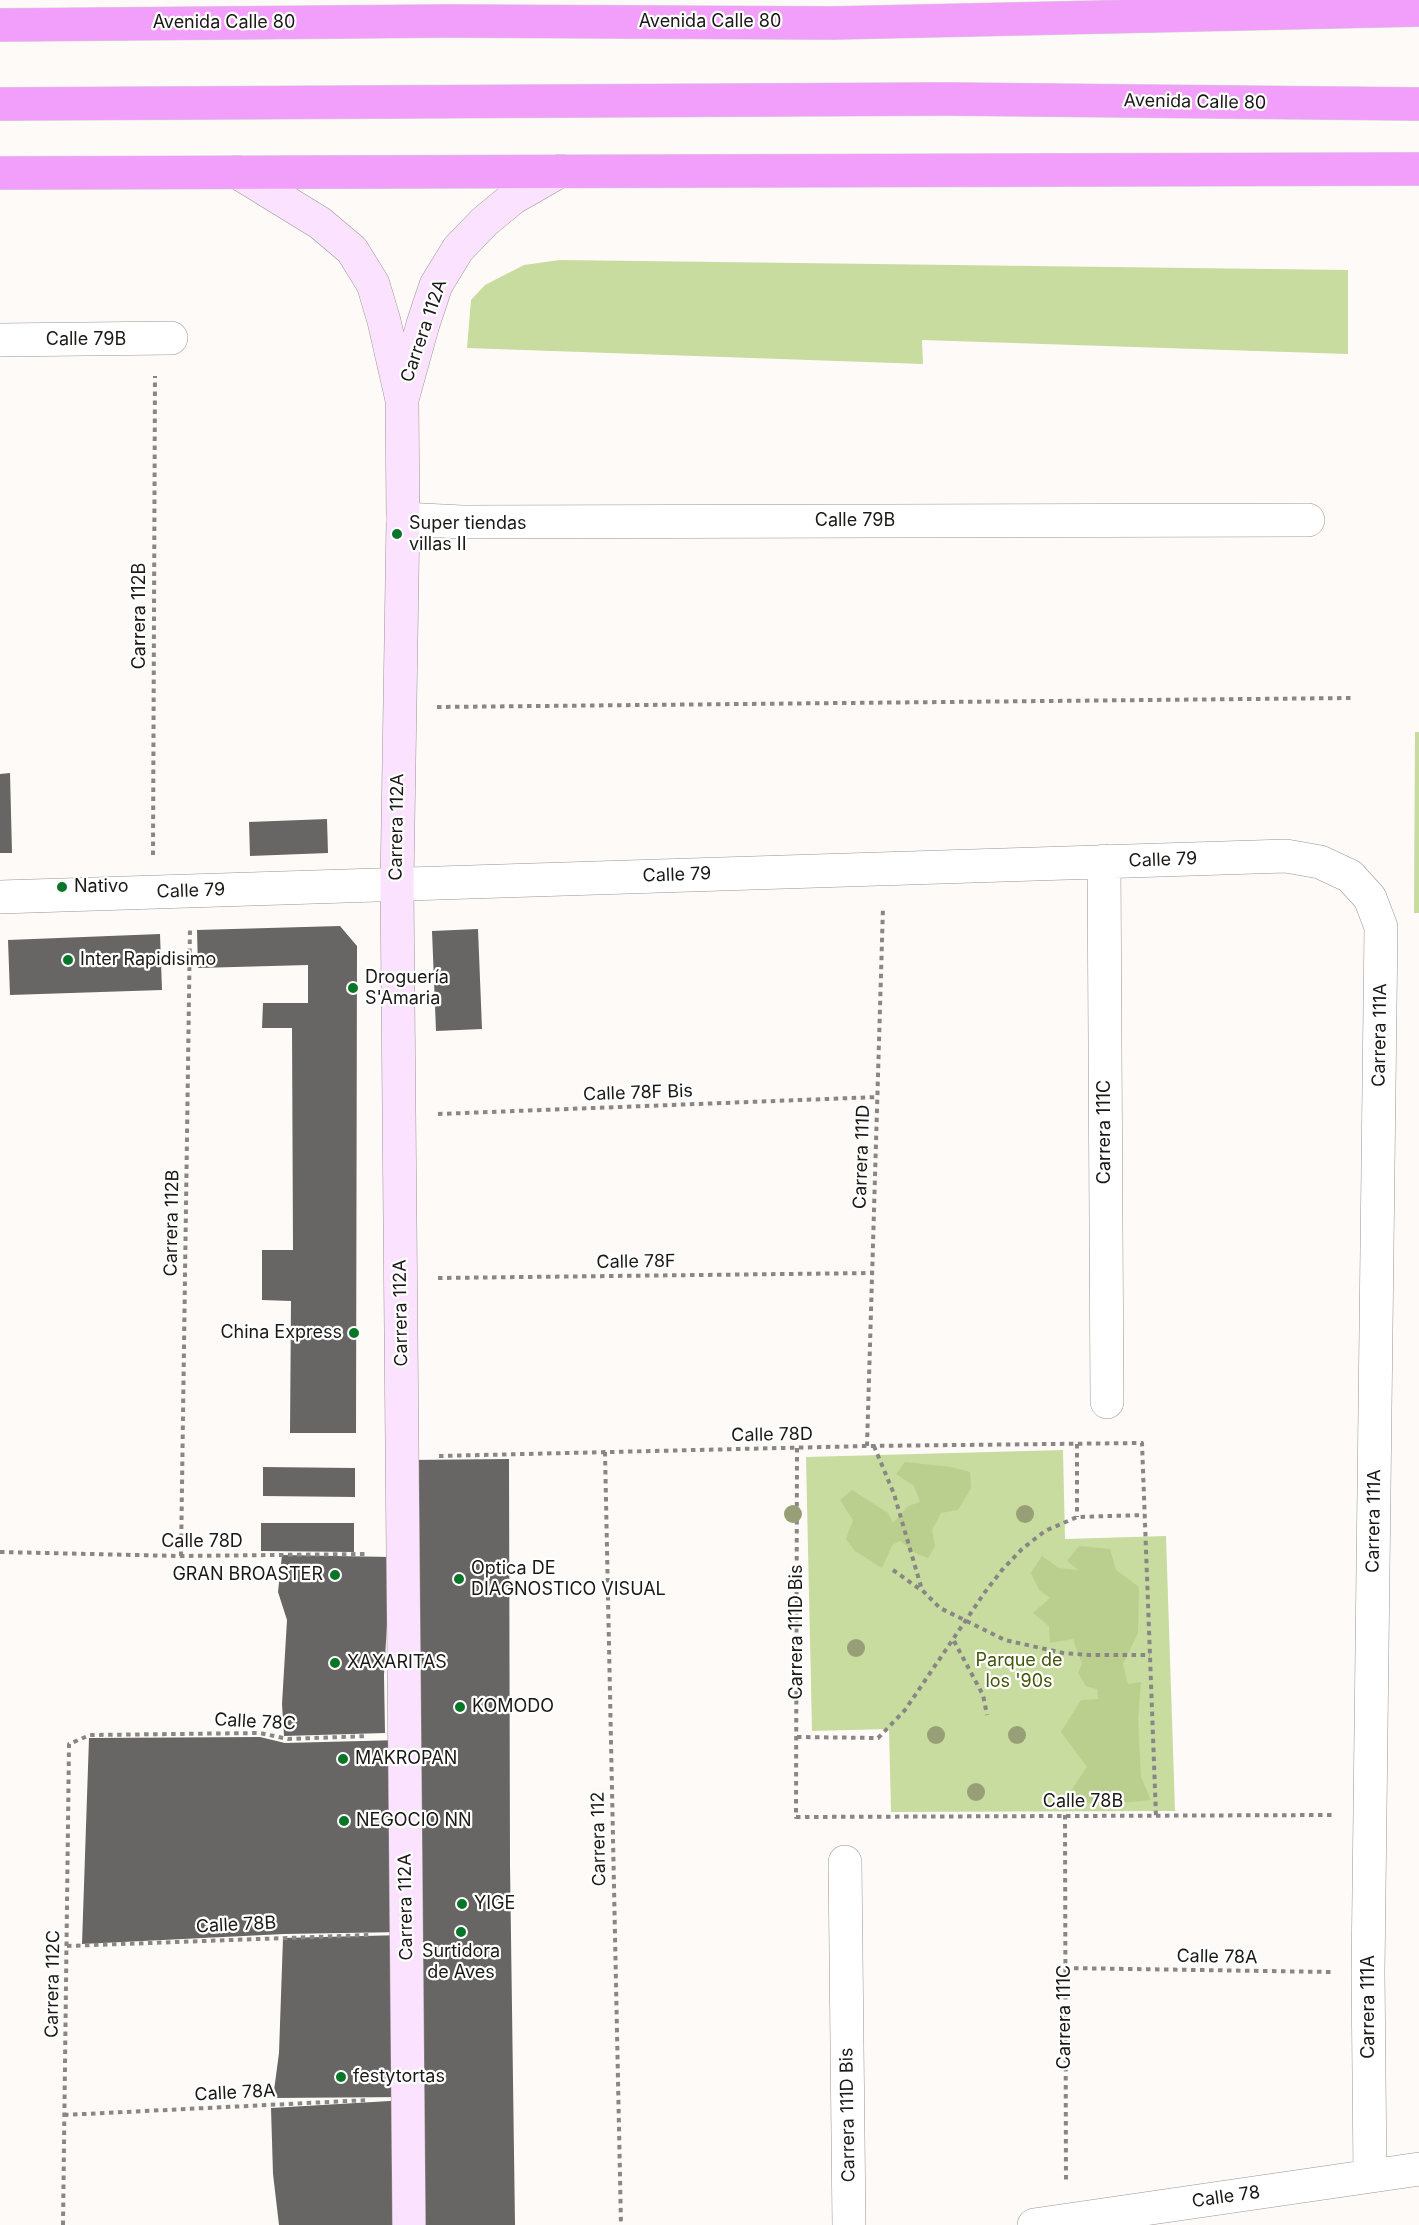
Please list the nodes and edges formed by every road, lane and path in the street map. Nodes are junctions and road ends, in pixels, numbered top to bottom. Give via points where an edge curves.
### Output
1 (1419, 10) edge
2 (0, 25) edge
3 (0, 104) edge
4 (1419, 104) edge
5 (1419, 169) edge
6 (560, 171) junction
7 (237, 172) junction
8 (0, 173) edge
9 (163, 339) joint
10 (0, 340) edge
11 (402, 400) junction
12 (403, 519) junction
13 (1308, 520) dead end
14 (1352, 698) dead end
15 (399, 707) junction
16 (1104, 861) junction
17 (884, 869) junction
18 (1350, 876) joint
19 (397, 884) junction
20 (190, 890) junction
21 (153, 892) junction
22 (0, 897) edge
23 (878, 1097) junction
24 (399, 1115) junction
25 (872, 1273) junction
26 (400, 1278) junction
27 (1107, 1402) dead end
28 (1077, 1444) junction
29 (867, 1446) junction
30 (874, 1446) junction
31 (797, 1448) junction
32 (605, 1452) junction
33 (402, 1456) junction
34 (1144, 1515) junction
35 (1077, 1517) junction
36 (0, 1552) edge
37 (403, 1553) junction
38 (181, 1556) junction
39 (893, 1569) dead end
40 (922, 1590) junction
41 (966, 1622) junction
42 (954, 1641) junction
43 (1150, 1655) junction
44 (987, 1715) dead end
45 (405, 1734) junction
46 (797, 1737) junction
47 (69, 1744) joint
48 (1065, 1815) junction
49 (1370, 1815) junction
50 (1156, 1816) junction
51 (796, 1817) joint
52 (845, 1862) dead end
53 (407, 1934) junction
54 (67, 1946) junction
55 (1065, 1968) junction
56 (1368, 1972) junction
57 (408, 2098) junction
58 (64, 2115) junction
59 (1419, 2169) edge
60 (1370, 2176) junction
61 (1066, 2219) junction
62 (63, 2225) edge
63 (409, 2225) edge
64 (621, 2225) edge
65 (849, 2225) edge
66 (1034, 2225) edge

1 - 2 highway, Avenida Calle 80 via 833,22
3 - 4 highway, Avenida Calle 80 via 945,99
5 - 6 highway
6 - 7 highway
6 - 11 street, Carrera 112A via 513,198 458,249 436,285
7 - 8 highway
7 - 11 street, Carrera 112A via 320,223 352,250 373,284
9 - 10 street, Calle 79B
9 - 21 path, Carrera 112B
11 - 12 street, Carrera 112A
12 - 13 street, Calle 79B
12 - 15 street, Carrera 112A
14 - 15 path
15 - 19 street, Carrera 112A
16 - 17 street, Calle 79
16 - 18 street, Calle 79 via 1286,855 1320,862
16 - 27 street, Carrera 111C
17 - 19 street, Calle 79
17 - 23 path, Carrera 111D
18 - 49 street, Carrera 111A via 1370,898 1381,927
19 - 20 street, Calle 79
19 - 24 street, Carrera 112A
20 - 21 street, Calle 79
20 - 38 path, Carrera 112B
21 - 22 street, Calle 79
23 - 24 path, Calle 78F Bis
23 - 25 path, Carrera 111D
24 - 26 street, Carrera 112A
25 - 26 path, Calle 78F
25 - 29 path, Carrera 111D
26 - 33 street, Carrera 112A
28 - 30 path, Calle 78D
28 - 34 path, Calle 78D via 1142,1443
28 - 35 path
29 - 30 path, Calle 78D
29 - 31 path, Calle 78D
30 - 40 path via 894,1494
31 - 32 path, Calle 78D
31 - 46 path, Carrera 111D Bis
32 - 33 path, Calle 78D
32 - 64 path, Carrera 112
33 - 37 street, Carrera 112A
34 - 35 path
34 - 43 path
35 - 41 path via 1045,1531 1022,1549 1002,1570
36 - 38 path, Calle 78D
37 - 38 path, Calle 78D
37 - 45 street, Carrera 112A
39 - 40 path
40 - 41 path via 940,1608
41 - 42 path
41 - 43 path via 1005,1640 1063,1653
42 - 44 path via 983,1695
42 - 46 path via 905,1710 878,1738
43 - 50 path
45 - 47 path, Calle 78C via 288,1739 260,1733 90,1735
45 - 53 street, Carrera 112A
46 - 51 path, Carrera 111D Bis
47 - 54 path, Carrera 112C
48 - 50 path, Calle 78B
48 - 51 path, Calle 78B
48 - 55 path, Carrera 111C
49 - 50 path, Calle 78B
49 - 56 street, Carrera 111A
52 - 65 street, Carrera 111D Bis
53 - 54 path, Calle 78B
53 - 57 street, Carrera 112A
54 - 58 path, Carrera 112C
55 - 56 path, Calle 78A
55 - 61 path, Carrera 111C
56 - 60 street, Carrera 111A
57 - 58 path, Calle 78A
57 - 63 street, Carrera 112A
58 - 62 path, Carrera 112C
59 - 60 street, Calle 78
60 - 61 street, Calle 78
61 - 66 street, Calle 78

